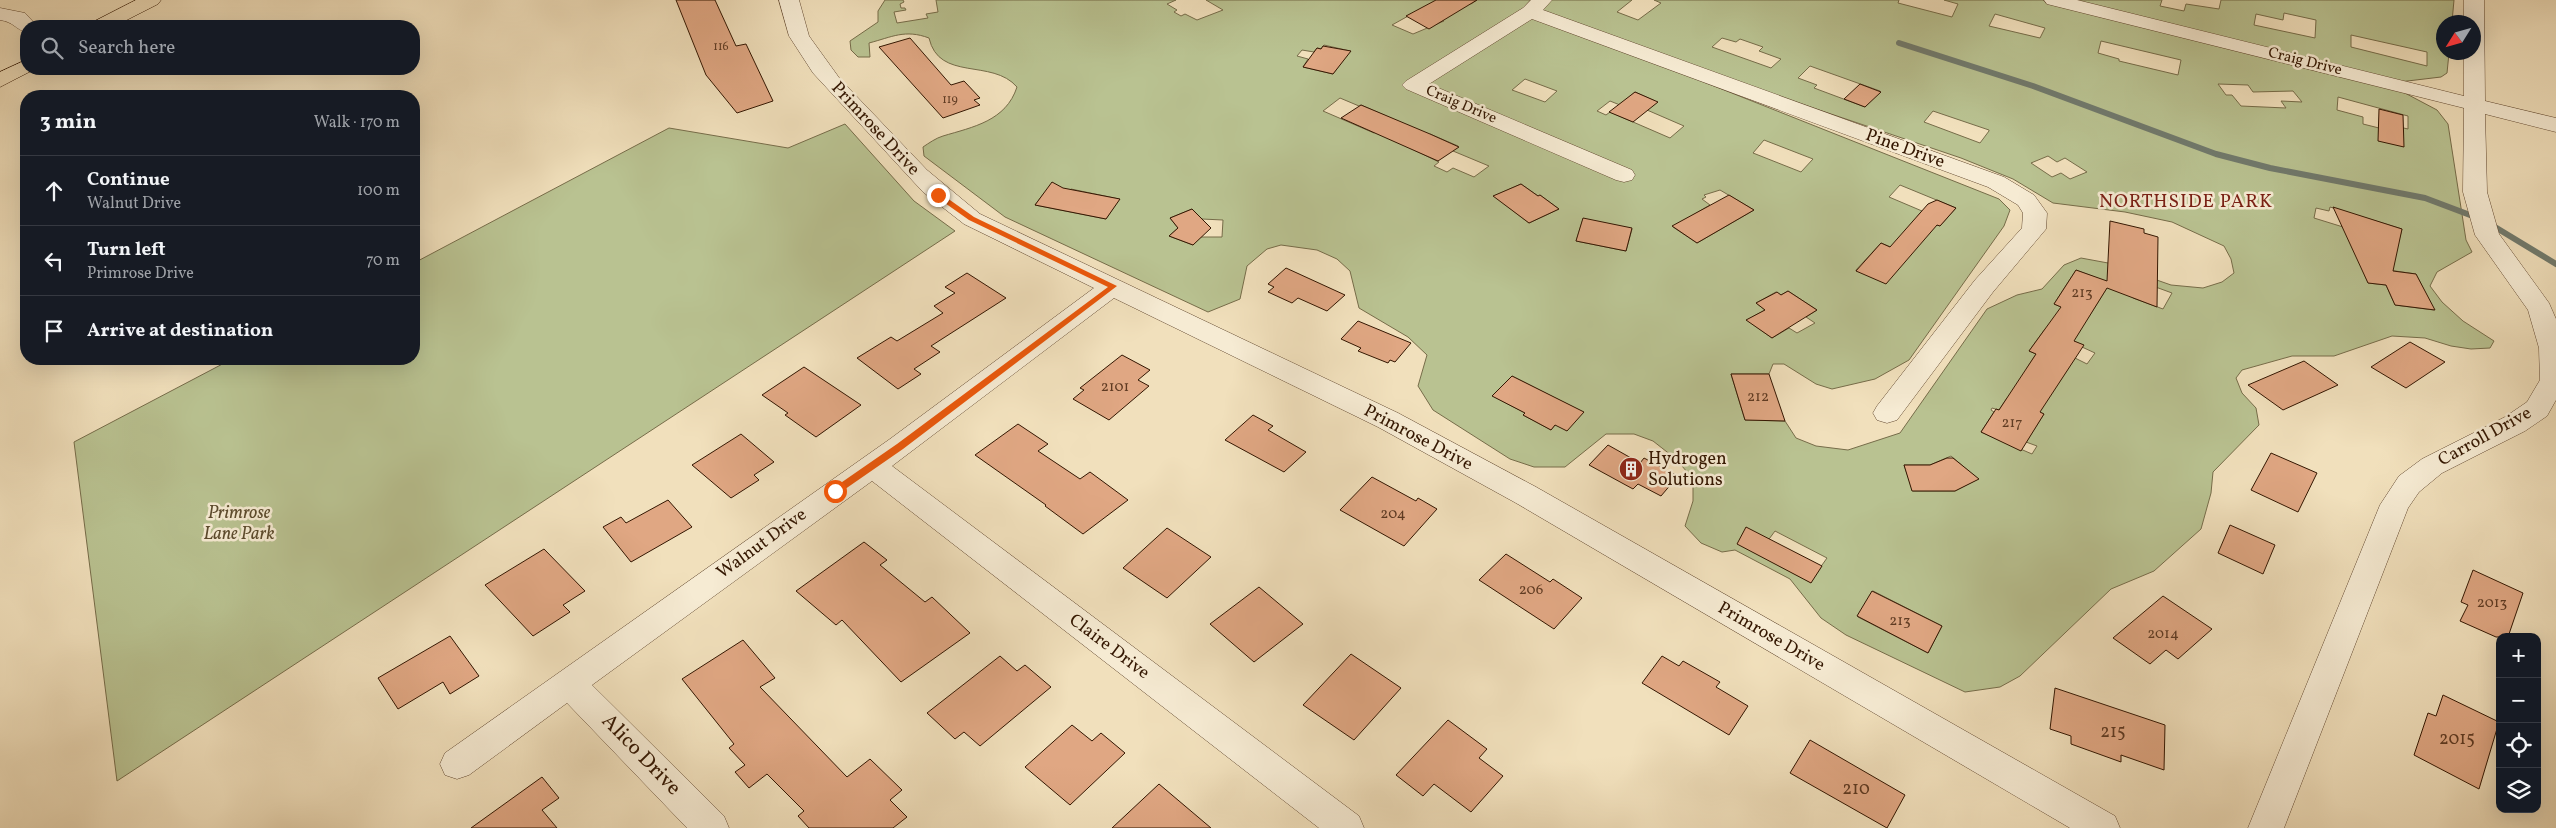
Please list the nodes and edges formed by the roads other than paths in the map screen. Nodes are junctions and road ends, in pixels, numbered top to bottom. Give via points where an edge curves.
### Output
1 (14, 0) edge
2 (151, 0) edge
3 (789, 0) edge
4 (2054, 0) edge
5 (2474, 0) edge
6 (1536, 6) edge
7 (0, 7) edge
8 (0, 14) edge
9 (21, 20) edge
10 (112, 20) edge
11 (20, 69) edge
12 (0, 81) edge
13 (2475, 105) junction
14 (2556, 124) edge
15 (1624, 175) dead end
16 (1113, 286) junction
17 (1887, 413) dead end
18 (872, 466) junction
19 (569, 683) junction
20 (457, 764) dead end
21 (711, 828) edge
22 (1346, 828) edge
23 (2102, 828) edge
24 (2266, 828) edge

1 - 7 street
2 - 10 main road
3 - 16 street, Primrose Drive via 803,42 819,67 938,195 972,219
4 - 13 street, Craig Drive
5 - 13 street, Carroll Drive
6 - 15 street, Craig Drive via 1413,85
6 - 17 street, Pine Drive via 1996,182 2026,200 2035,213 2034,229 1978,293
8 - 9 street
11 - 12 main road
13 - 14 street, Craig Drive
13 - 24 street, Carroll Drive via 2475,192 2481,219 2497,250 2540,309 2552,348 2554,364 2550,388 2537,409 2515,424 2432,466 2404,491 2384,530
16 - 18 street, Walnut Drive
16 - 23 street, Primrose Drive via 1388,420 1518,490
18 - 19 street, Walnut Drive
18 - 22 street, Claire Drive
19 - 20 street, Walnut Drive
19 - 21 street, Alico Drive

